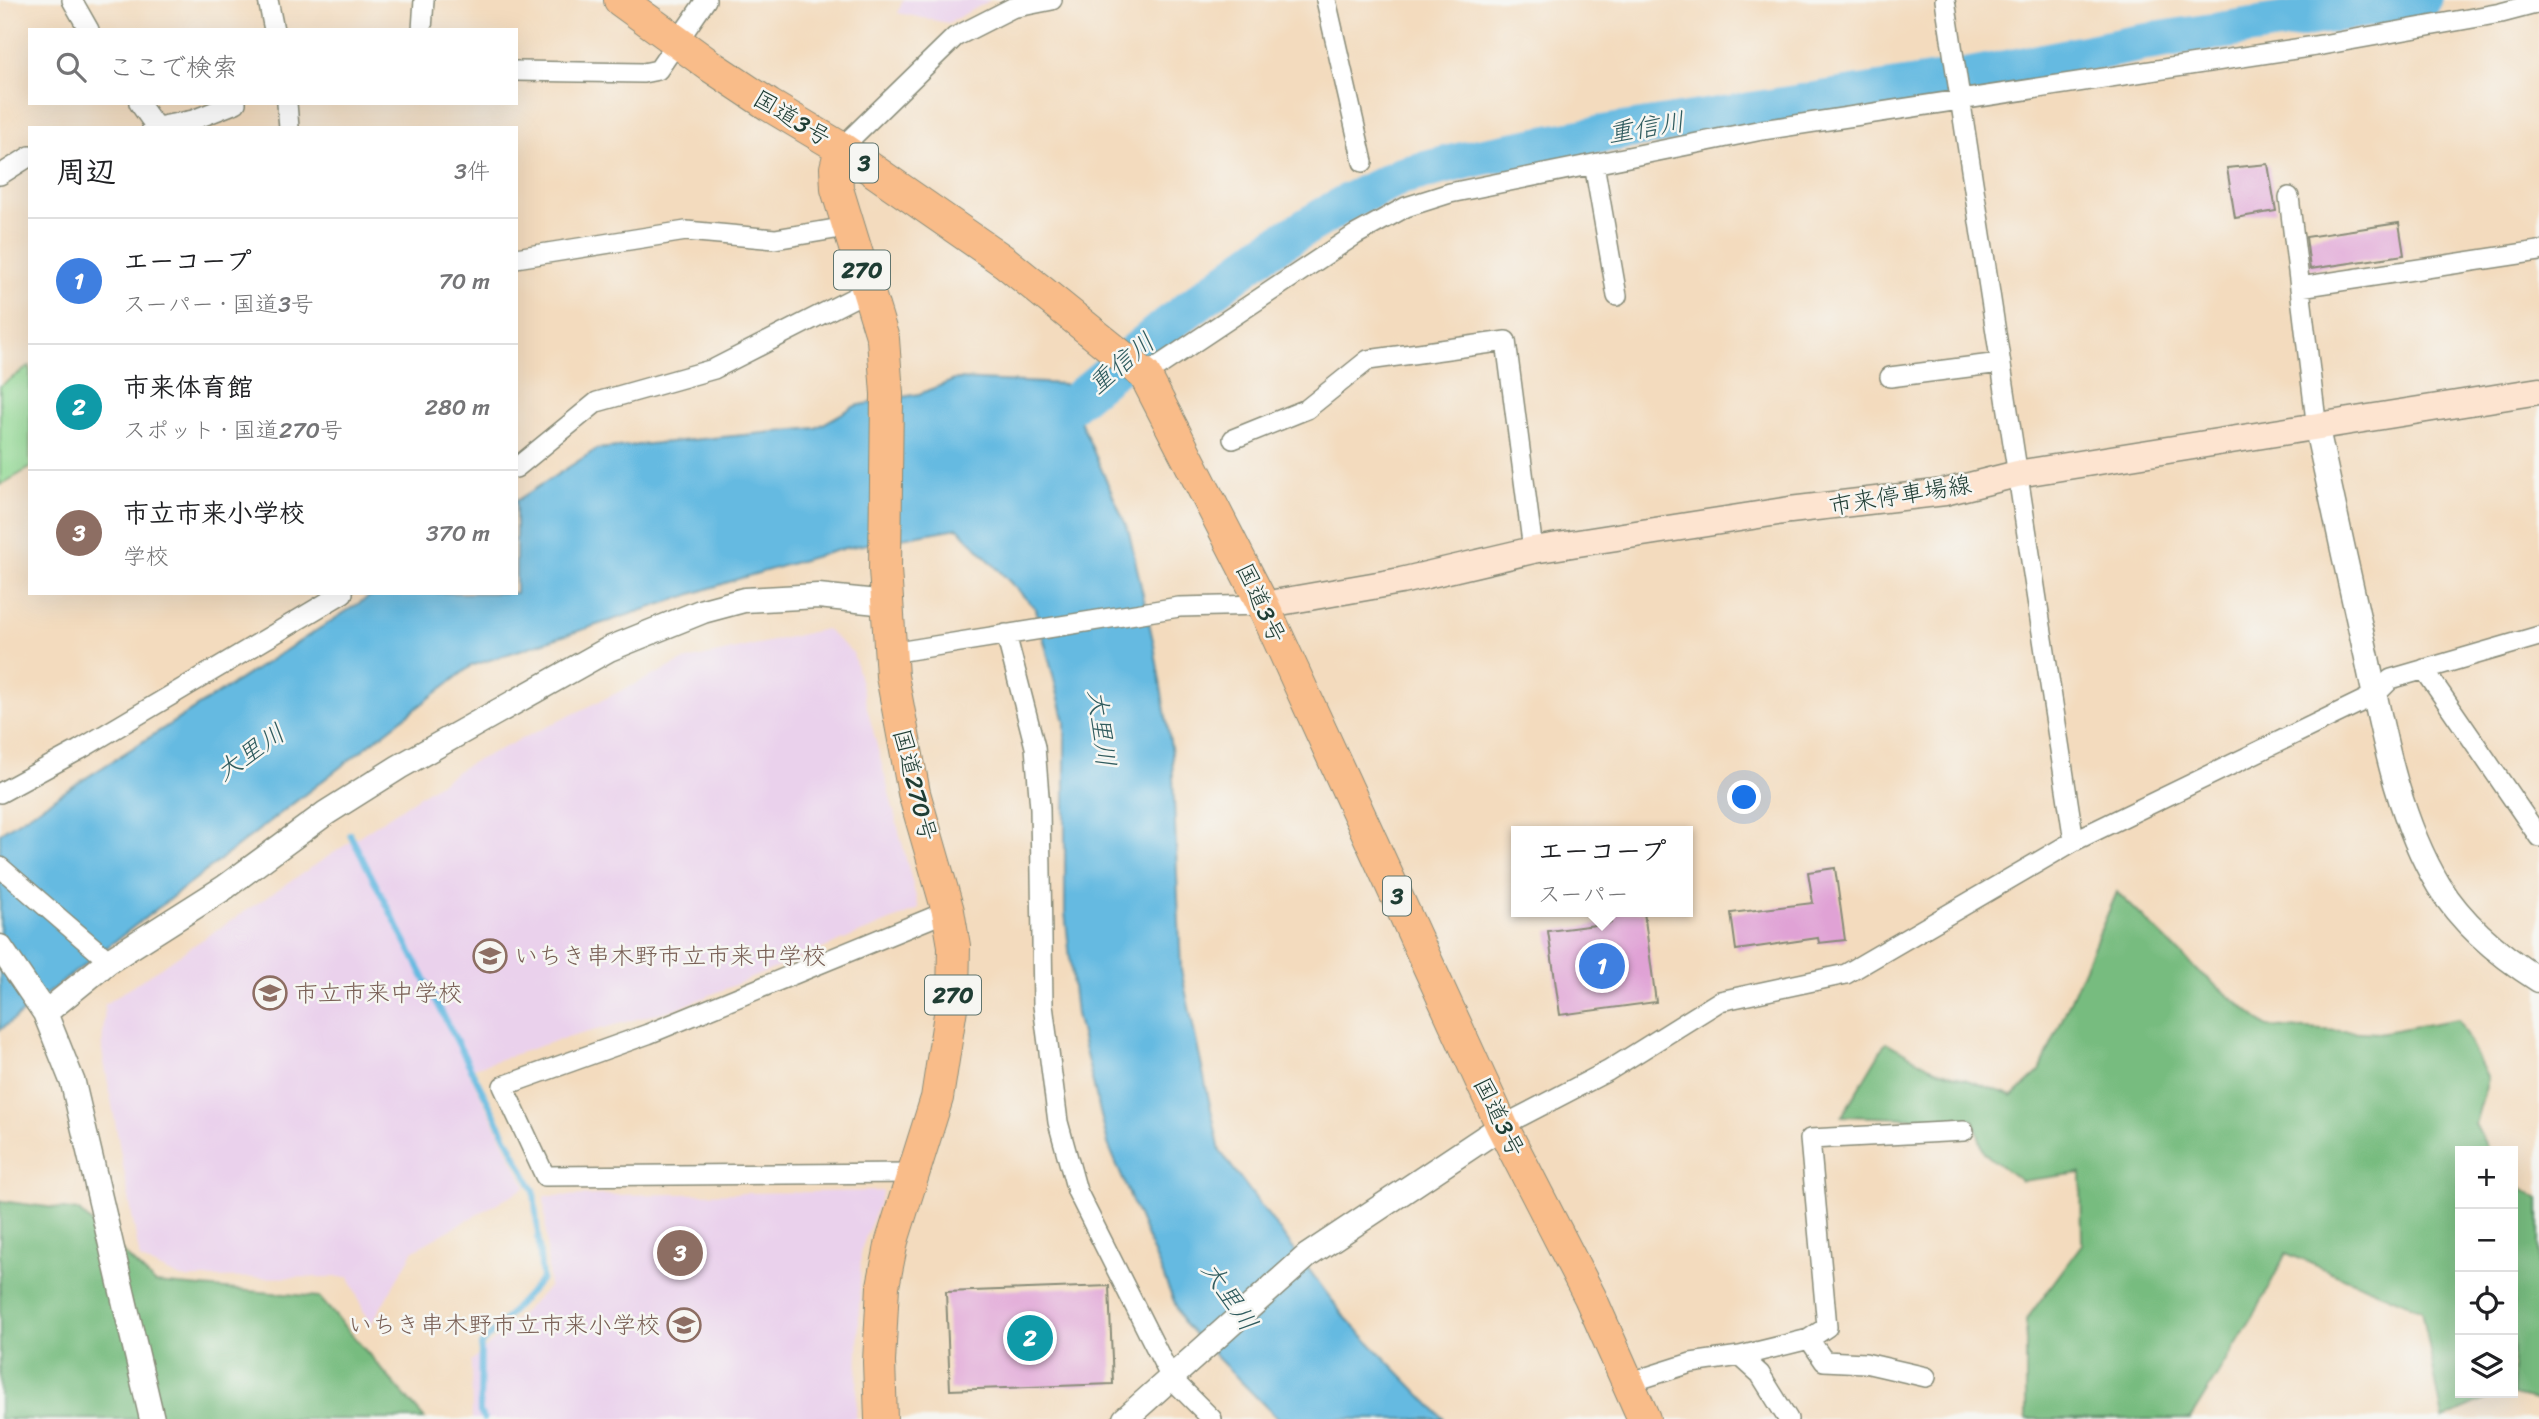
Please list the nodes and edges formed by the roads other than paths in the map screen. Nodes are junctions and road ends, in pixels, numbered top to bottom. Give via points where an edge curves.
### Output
1 (72, 0) edge
2 (268, 0) edge
3 (424, 0) edge
4 (620, 0) edge
5 (706, 0) edge
6 (1052, 0) edge
7 (1326, 0) edge
8 (1945, 0) edge
9 (2539, 3) edge
10 (88, 28) edge
11 (274, 28) edge
12 (422, 28) edge
13 (678, 43) junction
14 (518, 71) edge
15 (1960, 102) junction
16 (140, 105) edge
17 (231, 105) edge
18 (286, 105) edge
19 (153, 126) edge
20 (160, 126) edge
21 (289, 126) edge
22 (841, 148) junction
23 (28, 157) edge
24 (1363, 162) dead end
25 (1594, 164) junction
26 (0, 175) edge
27 (2289, 197) dead end
28 (847, 227) junction
29 (2539, 251) edge
30 (518, 258) edge
31 (2300, 287) junction
32 (869, 290) junction
33 (1617, 296) dead end
34 (2000, 363) junction
35 (1145, 375) junction
36 (1890, 377) dead end
37 (2539, 391) edge
38 (2317, 429) junction
39 (1233, 439) dead end
40 (518, 466) edge
41 (2017, 474) junction
42 (1533, 550) junction
43 (340, 595) edge
44 (887, 603) junction
45 (1263, 605) junction
46 (1010, 634) junction
47 (2539, 636) edge
48 (891, 653) junction
49 (2424, 669) junction
50 (2375, 695) junction
51 (0, 793) edge
52 (2539, 837) edge
53 (2074, 841) junction
54 (0, 867) edge
55 (948, 911) junction
56 (0, 947) edge
57 (106, 958) junction
58 (2539, 980) edge
59 (42, 1009) junction
60 (1502, 1126) junction
61 (1964, 1131) dead end
62 (915, 1173) junction
63 (1809, 1339) junction
64 (1740, 1356) junction
65 (1178, 1371) junction
66 (1926, 1377) dead end
67 (1628, 1383) junction
68 (152, 1419) edge
69 (881, 1419) edge
70 (1125, 1419) edge
71 (1212, 1419) edge
72 (1644, 1419) edge
73 (1788, 1419) edge

1 - 10 street
2 - 11 street
3 - 12 street
4 - 13 highway, 国道3号 / 3
5 - 13 street
6 - 22 street via 1012,8 955,37
7 - 24 street
8 - 15 street
9 - 15 street via 2322,45
13 - 14 street via 658,70 643,74
13 - 22 highway, 国道3号 / 3
15 - 25 street via 1762,130
15 - 34 street
16 - 19 street
17 - 20 street via 193,120
18 - 21 street
22 - 28 highway, 国道270号 / 270 via 835,179
22 - 35 highway, 国道3号 / 3 via 1005,262
23 - 26 street
25 - 33 street
25 - 35 street via 1450,193 1406,207 1314,259
27 - 31 street
28 - 30 street via 775,239 686,231
28 - 32 highway, 国道270号 / 270
29 - 31 street
31 - 38 street
32 - 40 street via 714,369 597,402
32 - 44 highway, 国道270号 / 270 via 883,339 887,394
34 - 36 street
34 - 41 street
35 - 45 highway, 国道3号 / 3
37 - 38 main road, 市来停車場線
38 - 41 main road, 市来停車場線
38 - 50 street
39 - 42 street via 1307,409 1368,360 1506,341
41 - 42 main road, 市来停車場線 via 1945,492 1790,510
41 - 53 street
42 - 45 main road, 市来停車場線 via 1401,581
43 - 51 street
44 - 48 highway, 国道270号 / 270
44 - 57 street via 818,596 744,600 703,611 609,649 398,767 326,813 225,888
45 - 46 street via 1166,609
45 - 60 highway, 国道3号 / 3
46 - 48 street
46 - 65 street via 1035,747 1043,1005 1058,1122 1077,1191
47 - 49 street
48 - 55 highway, 国道270号 / 270 via 901,737
49 - 50 street via 2391,679
49 - 52 street
50 - 53 street
50 - 58 street via 2404,811 2439,886 2464,920
53 - 60 street via 1846,974 1720,1001 1608,1071
54 - 57 street
55 - 62 highway, 国道270号 / 270 via 954,973 945,1061
55 - 62 street via 648,1034 503,1086 545,1176
56 - 59 street
57 - 59 street
59 - 68 street via 73,1083
60 - 65 street via 1307,1256
60 - 67 highway, 国道3号 / 3 via 1590,1297
61 - 63 street via 1810,1139 1828,1312 1827,1327
62 - 69 highway, 国道270号 / 270 via 892,1241 883,1286
63 - 64 street
63 - 66 street via 1824,1361 1865,1363
64 - 67 street via 1691,1363
64 - 73 street via 1760,1374
65 - 70 street
65 - 71 street
67 - 72 highway, 国道3号 / 3

